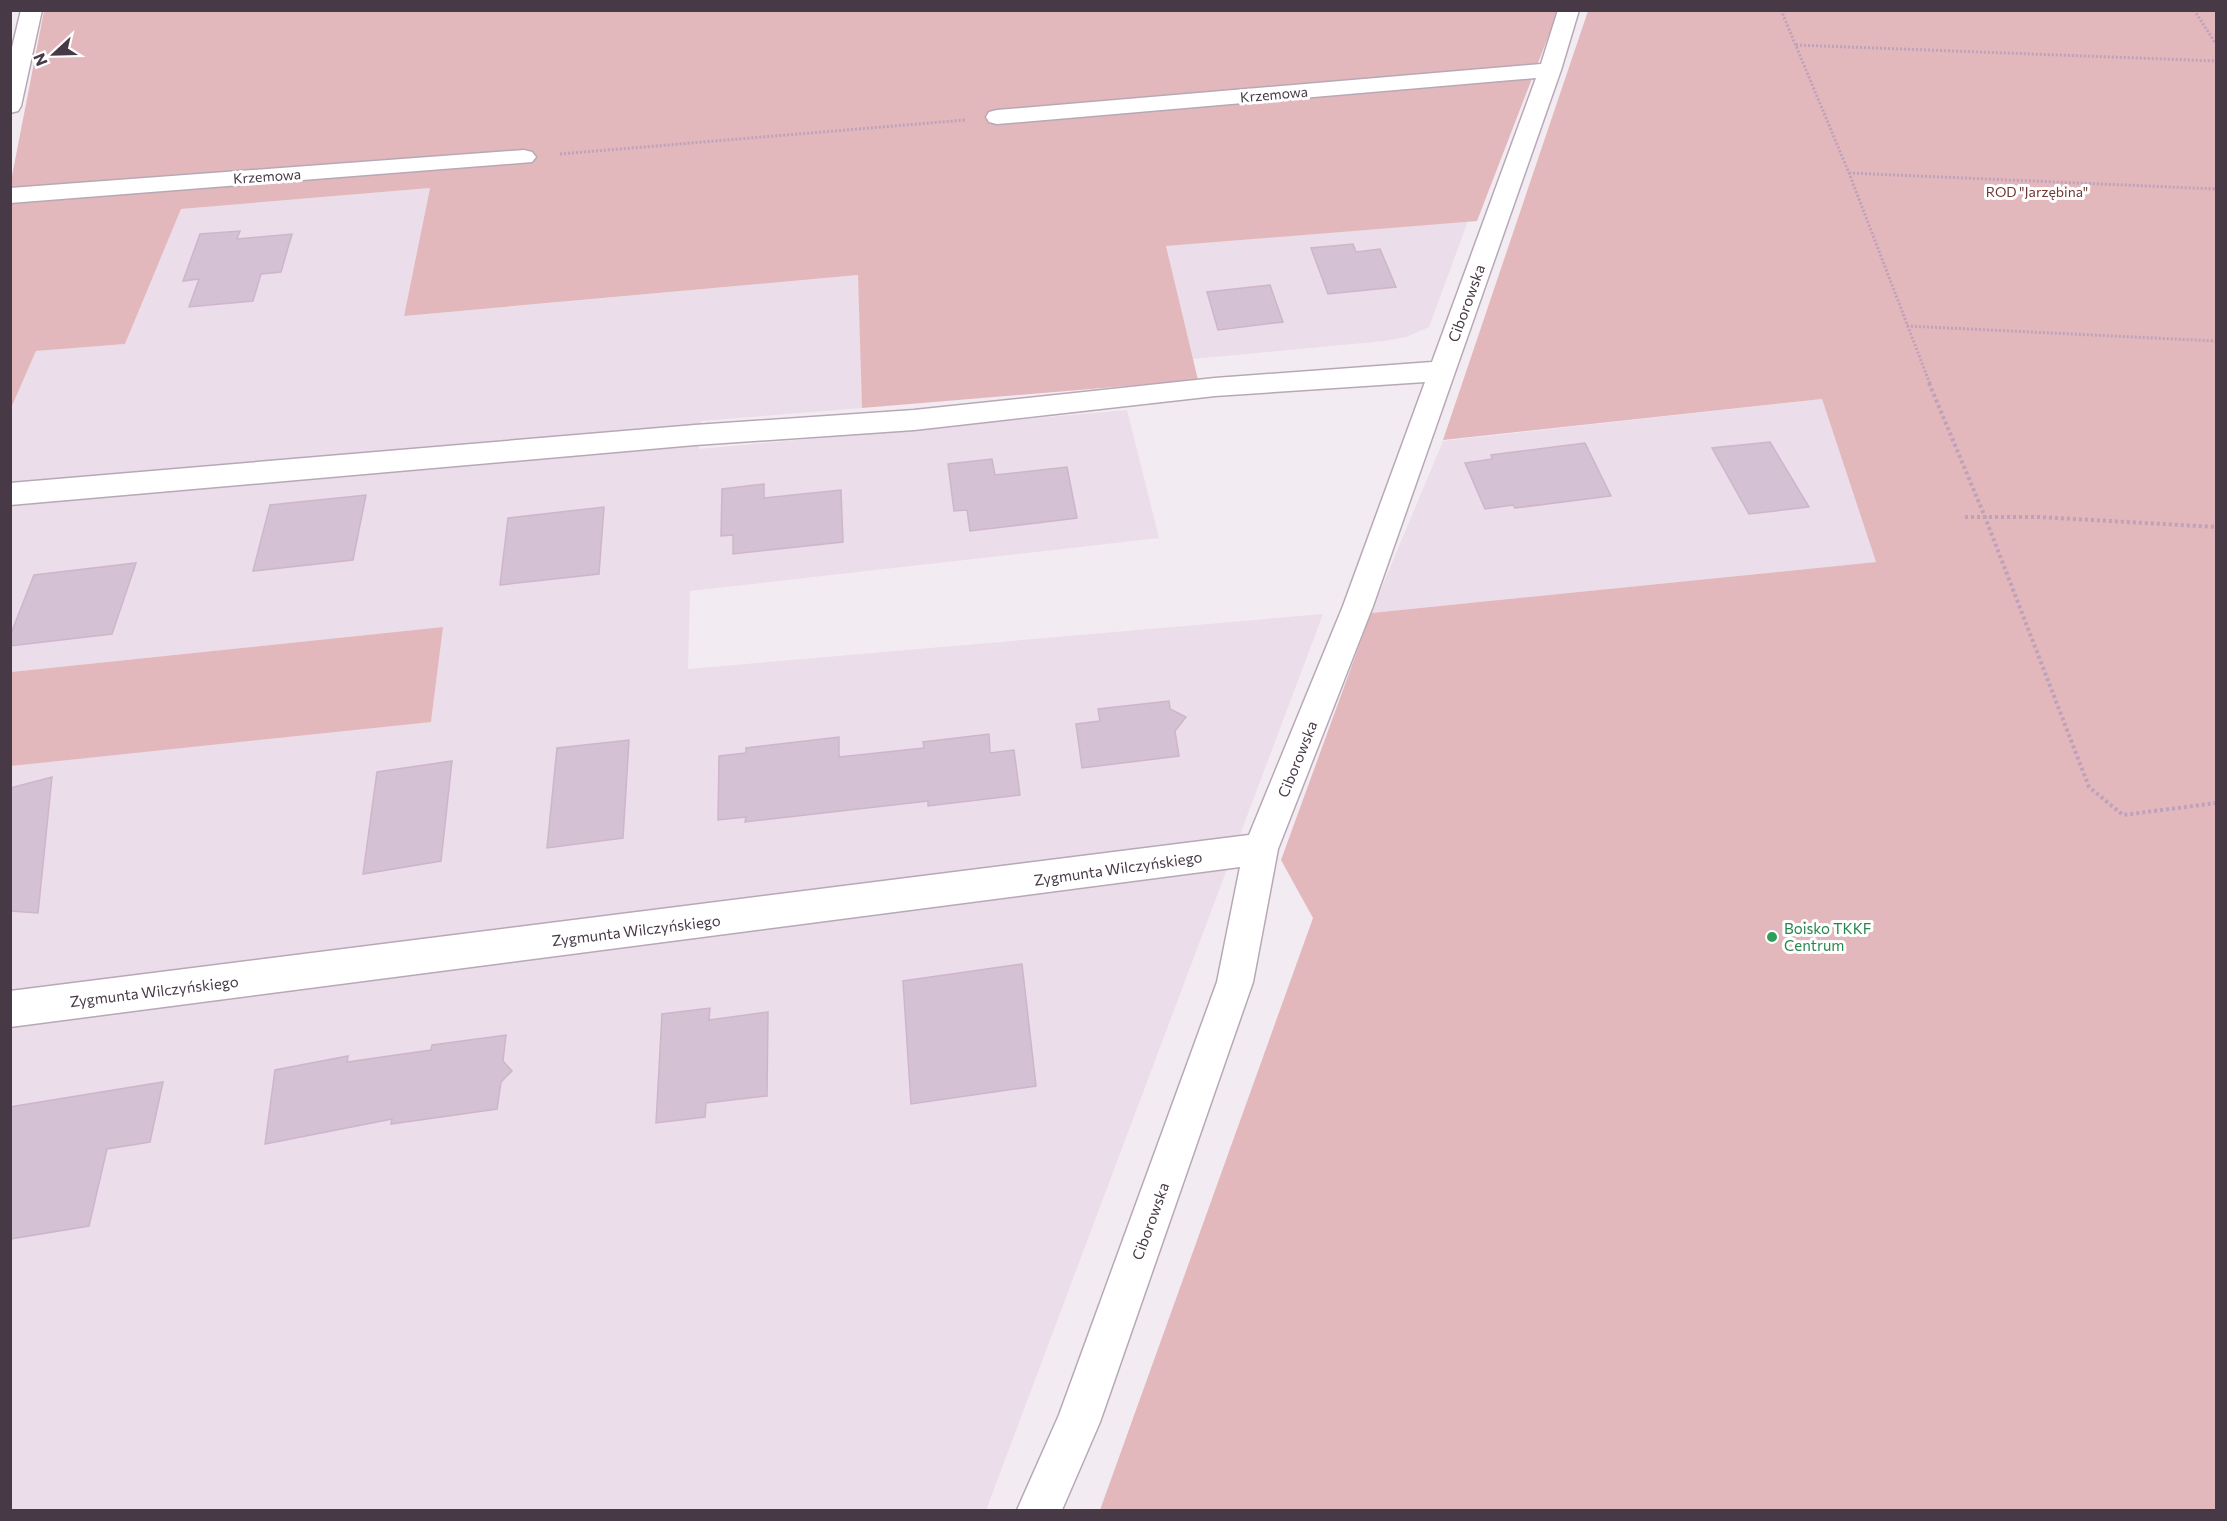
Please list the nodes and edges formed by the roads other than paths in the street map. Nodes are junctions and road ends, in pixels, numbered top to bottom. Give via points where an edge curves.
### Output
1 (32, 10) edge
2 (1569, 10) edge
3 (1550, 70) junction
4 (10, 106) edge
5 (997, 117) road end
6 (524, 157) road end
7 (10, 196) edge
8 (1442, 371) junction
9 (10, 494) edge
10 (1261, 849) junction
11 (10, 1009) edge
12 (1039, 1510) edge

1 - 4 street
2 - 3 street, Ciborowska
3 - 5 street, Krzemowa
3 - 8 street, Ciborowska
6 - 7 street, Krzemowa
8 - 9 street via 1215,387 914,420
8 - 10 street, Ciborowska via 1358,606
10 - 11 street, Zygmunta Wilczyńskiego
10 - 12 street, Ciborowska via 1235,982 1078,1422

